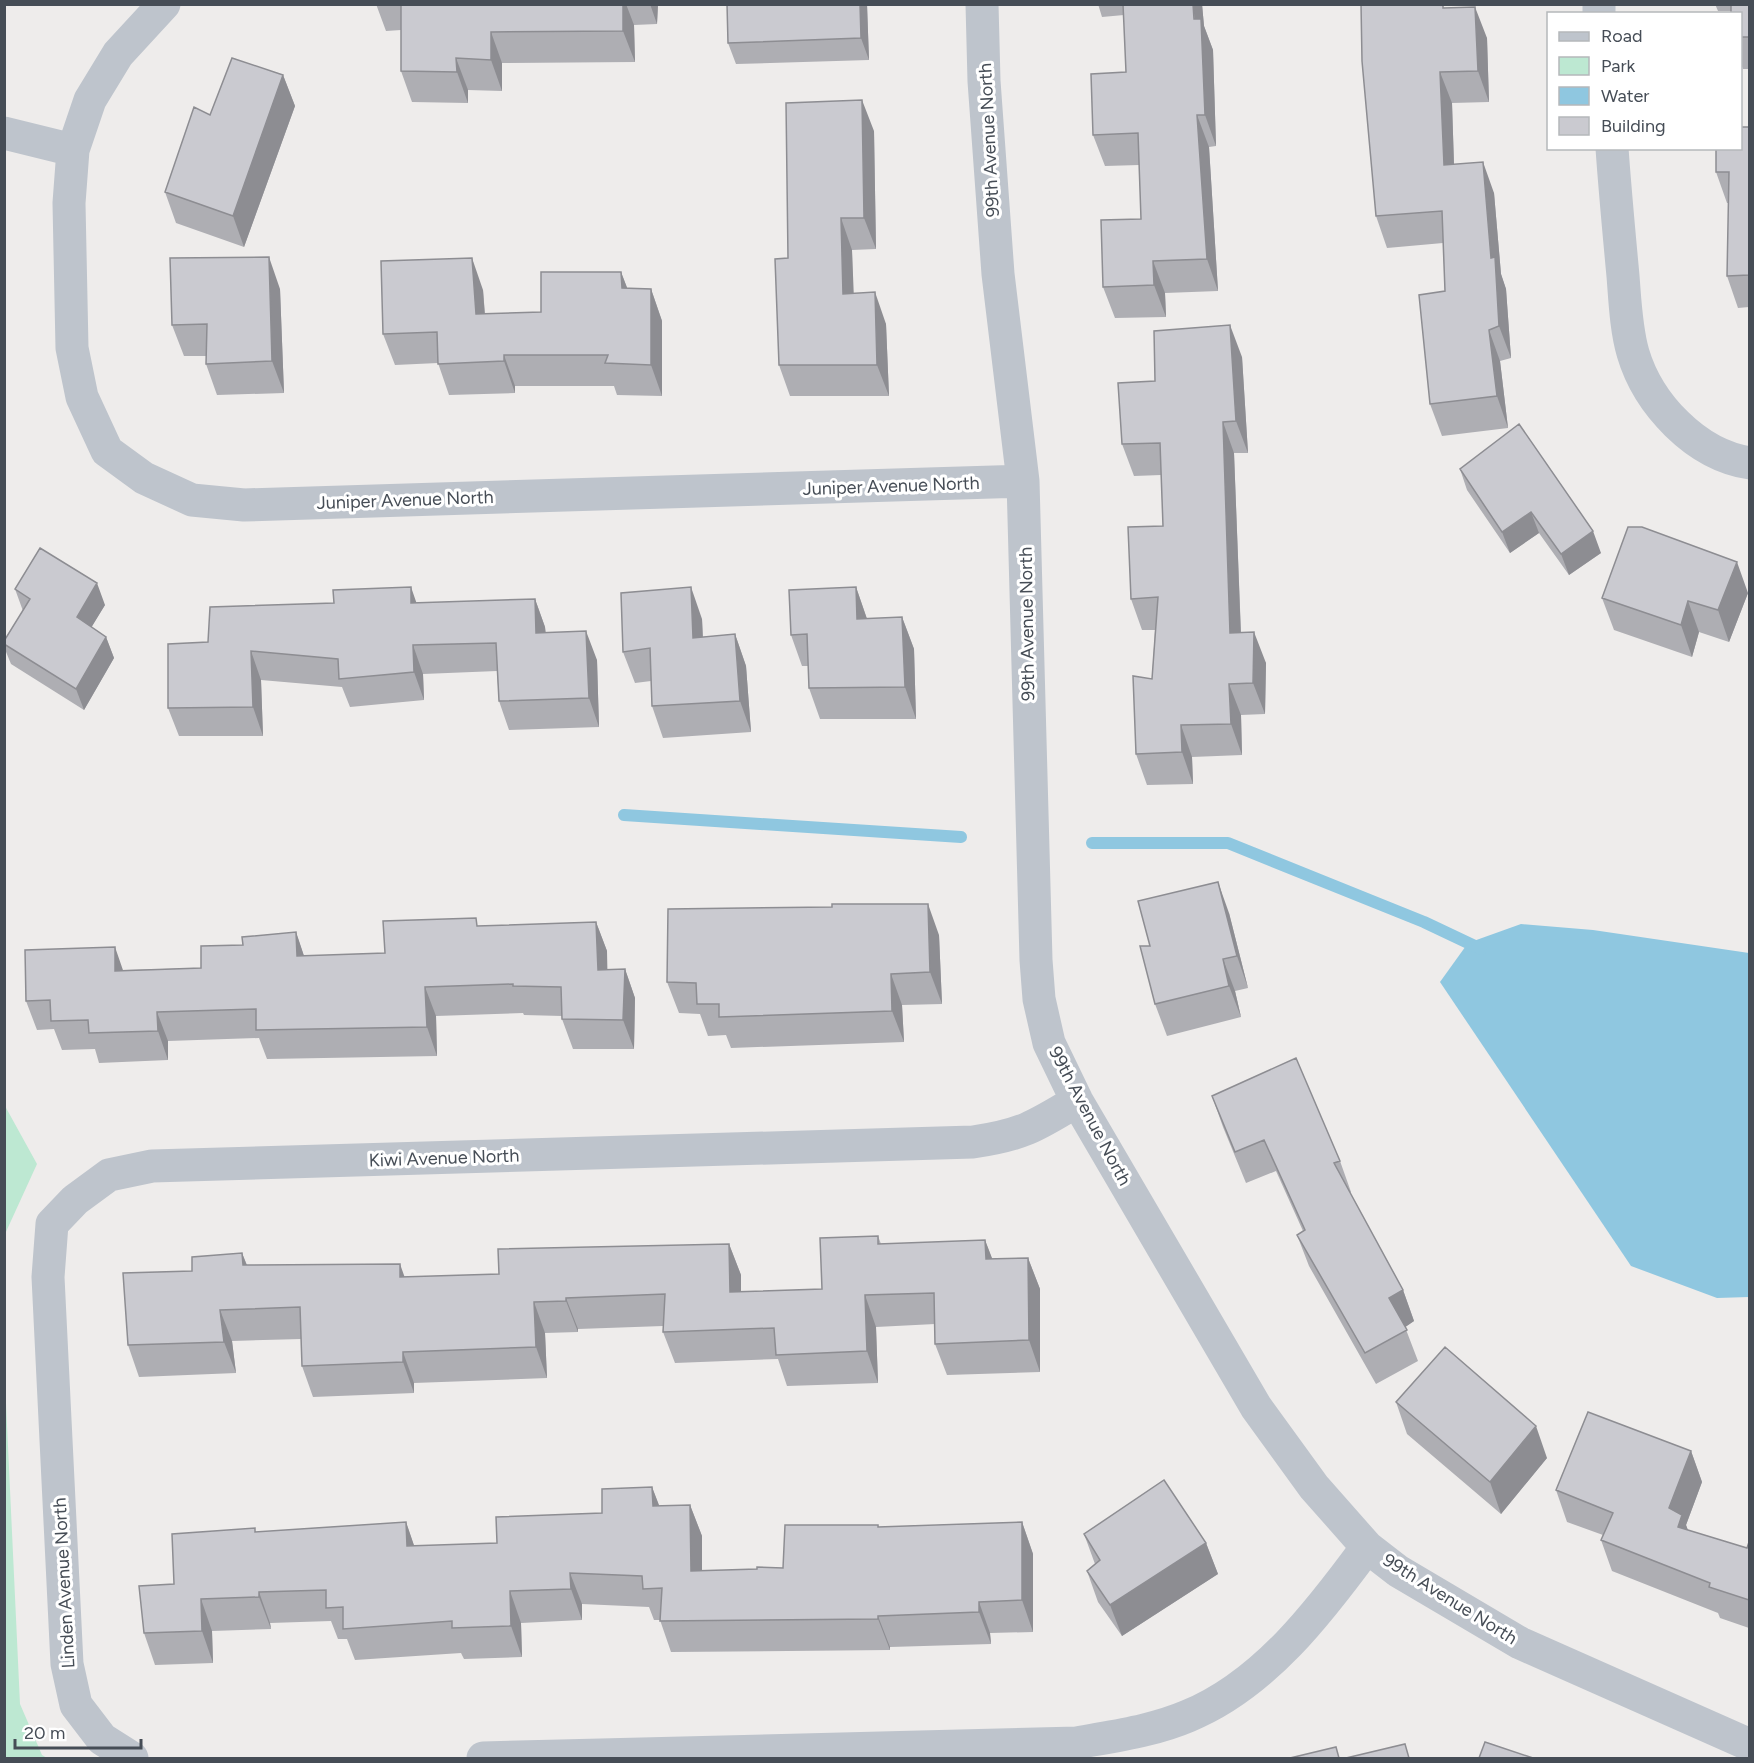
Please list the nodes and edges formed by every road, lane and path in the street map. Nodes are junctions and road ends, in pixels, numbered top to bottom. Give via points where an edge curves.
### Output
1 (164, 4) edge
2 (982, 4) edge
3 (4, 133) edge
4 (73, 150) junction
5 (1611, 150) edge
6 (1749, 463) edge
7 (1023, 481) junction
8 (1077, 1101) junction
9 (57, 1455) joint
10 (1367, 1547) junction
11 (1749, 1745) edge
12 (132, 1758) edge
13 (483, 1758) edge

1 - 4 street, Juniper Avenue North via 118,54 90,100
2 - 7 street, 99th Avenue North via 998,274
3 - 4 street
4 - 7 street, Juniper Avenue North via 69,203 72,348 82,397 107,451 144,478 192,500 244,505
5 - 6 street via 1626,309 1633,353 1644,379 1673,420 1695,442 1728,460
7 - 8 street, 99th Avenue North via 1039,999 1049,1043
8 - 9 street, Kiwi Avenue North via 1033,1128 973,1142 152,1166 109,1175 75,1200 52,1224 48,1277
8 - 10 street, 99th Avenue North via 1256,1407 1314,1487
9 - 12 street, Linden Avenue North via 67,1664 76,1705 102,1739
10 - 11 street, 99th Avenue North via 1407,1577 1520,1643
10 - 13 street via 1283,1648 1239,1688 1189,1716 1133,1733 1077,1743

